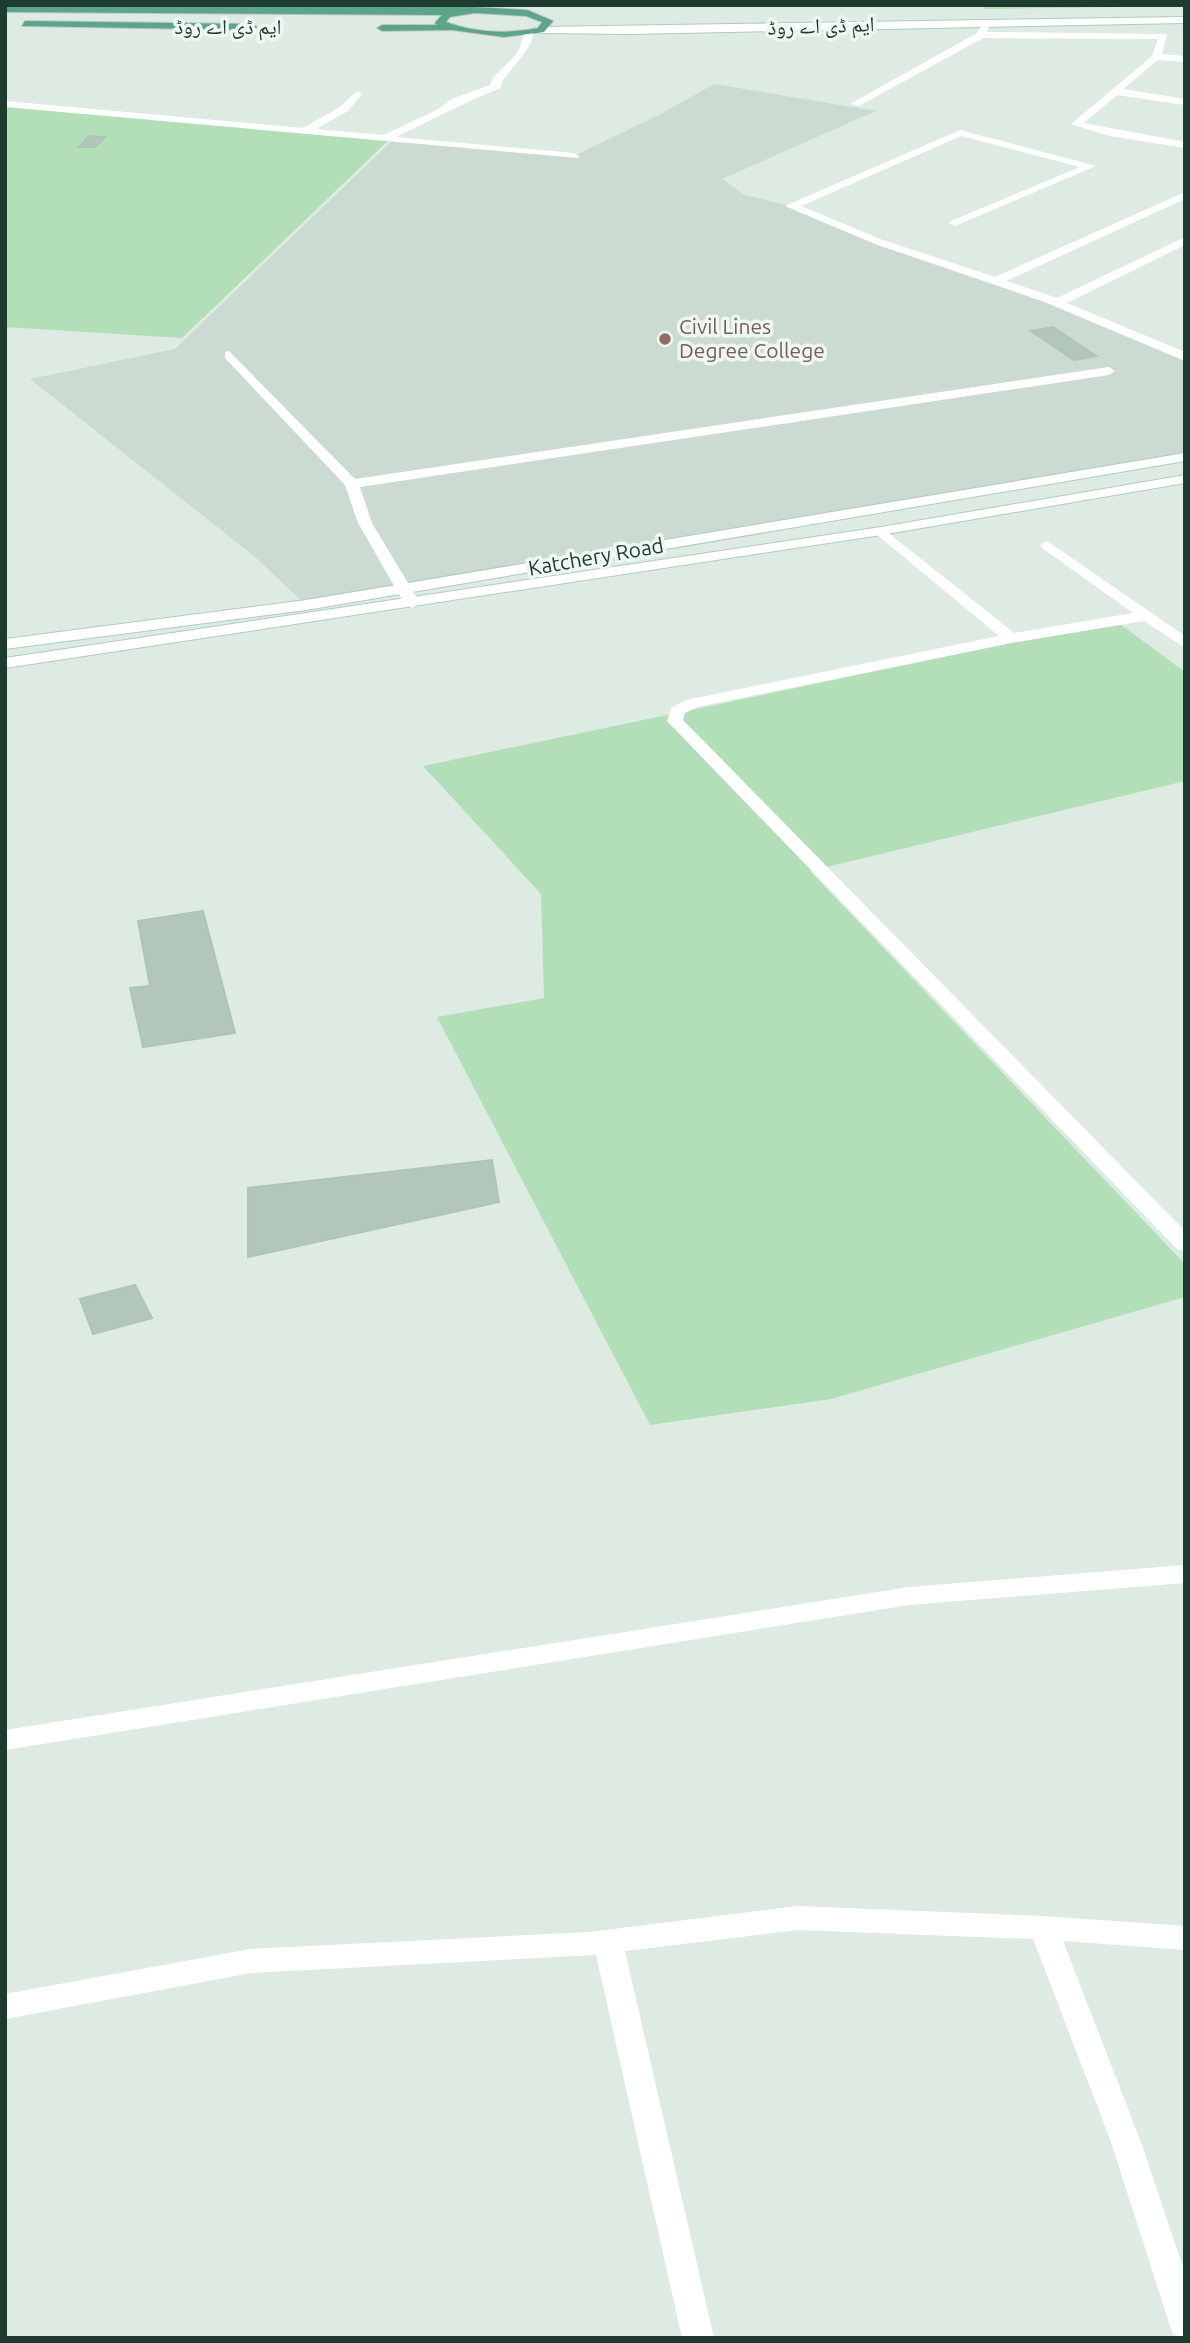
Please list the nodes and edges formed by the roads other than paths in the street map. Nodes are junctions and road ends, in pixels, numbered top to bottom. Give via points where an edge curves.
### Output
1 (507, 8) edge
2 (5, 9) edge
3 (461, 12) junction
4 (1185, 14) edge
5 (7, 19) edge
6 (547, 19) junction
7 (1185, 20) edge
8 (446, 22) junction
9 (986, 22) junction
10 (349, 23) dead end
11 (264, 25) dead end
12 (376, 28) dead end
13 (541, 30) junction
14 (529, 32) junction
15 (981, 35) junction
16 (1156, 57) junction
17 (1185, 59) edge
18 (1114, 91) junction
19 (358, 94) dead end
20 (1185, 102) edge
21 (5, 104) edge
22 (855, 104) dead end
23 (306, 131) junction
24 (386, 138) junction
25 (1185, 145) edge
26 (574, 156) dead end
27 (1185, 195) edge
28 (955, 222) dead end
29 (1185, 240) edge
30 (996, 281) junction
31 (1057, 303) junction
32 (229, 355) dead end
33 (1185, 357) edge
34 (1109, 371) dead end
35 (1185, 457) edge
36 (1185, 479) edge
37 (352, 484) junction
38 (971, 494) junction
39 (995, 512) junction
40 (881, 531) junction
41 (717, 536) junction
42 (1047, 545) dead end
43 (735, 553) junction
44 (401, 589) junction
45 (412, 603) junction
46 (254, 611) junction
47 (1145, 616) junction
48 (265, 626) junction
49 (1011, 638) junction
50 (1185, 643) edge
51 (5, 644) edge
52 (5, 663) edge
53 (1185, 1244) edge
54 (1185, 1574) edge
55 (5, 1740) edge
56 (1043, 1928) junction
57 (1185, 1938) edge
58 (608, 1942) junction
59 (5, 2007) edge
60 (1185, 2323) edge
61 (698, 2338) edge

1 - 3 main road
1 - 6 main road
2 - 3 main road, ایم ڈی اے روڈ
3 - 8 main road
4 - 6 street, ایم ڈی اے روڈ via 631,24
5 - 8 main road, ایم ڈی اے روڈ
5 - 11 main road, ایم ڈی اے روڈ
6 - 13 main road
7 - 9 street, ایم ڈی اے روڈ
8 - 10 main road
8 - 12 main road
8 - 14 main road via 489,32
9 - 13 street, ایم ڈی اے روڈ
9 - 15 street
13 - 14 main road
14 - 24 street via 519,61 497,78 497,86
15 - 16 street via 1164,36
15 - 22 street
16 - 17 street
16 - 18 street
18 - 20 street
18 - 25 street via 1076,124
19 - 23 street via 344,110
21 - 23 street
23 - 24 street
24 - 26 street
27 - 30 street
28 - 30 street via 1091,166 960,133 791,206 879,242
29 - 31 street
30 - 31 street
31 - 33 street
32 - 37 street
34 - 37 street
35 - 38 street, Katchery Road
36 - 39 street, Katchery Road
37 - 44 street via 365,523
38 - 39 street
38 - 41 street, Katchery Road
39 - 40 street, Katchery Road
40 - 43 street, Katchery Road
40 - 49 street
41 - 43 street
41 - 44 street, Katchery Road
42 - 47 street
43 - 45 street, Katchery Road
44 - 45 street
44 - 46 street, Katchery Road
45 - 48 street, Katchery Road
46 - 48 street
46 - 51 street, Katchery Road
47 - 49 street
47 - 50 street
48 - 52 street, Katchery Road
49 - 53 street via 692,703 677,710 675,721
54 - 55 street via 909,1596
56 - 57 street
56 - 58 street via 799,1918
56 - 60 street via 1126,2142
58 - 59 street via 251,1961
58 - 61 street

